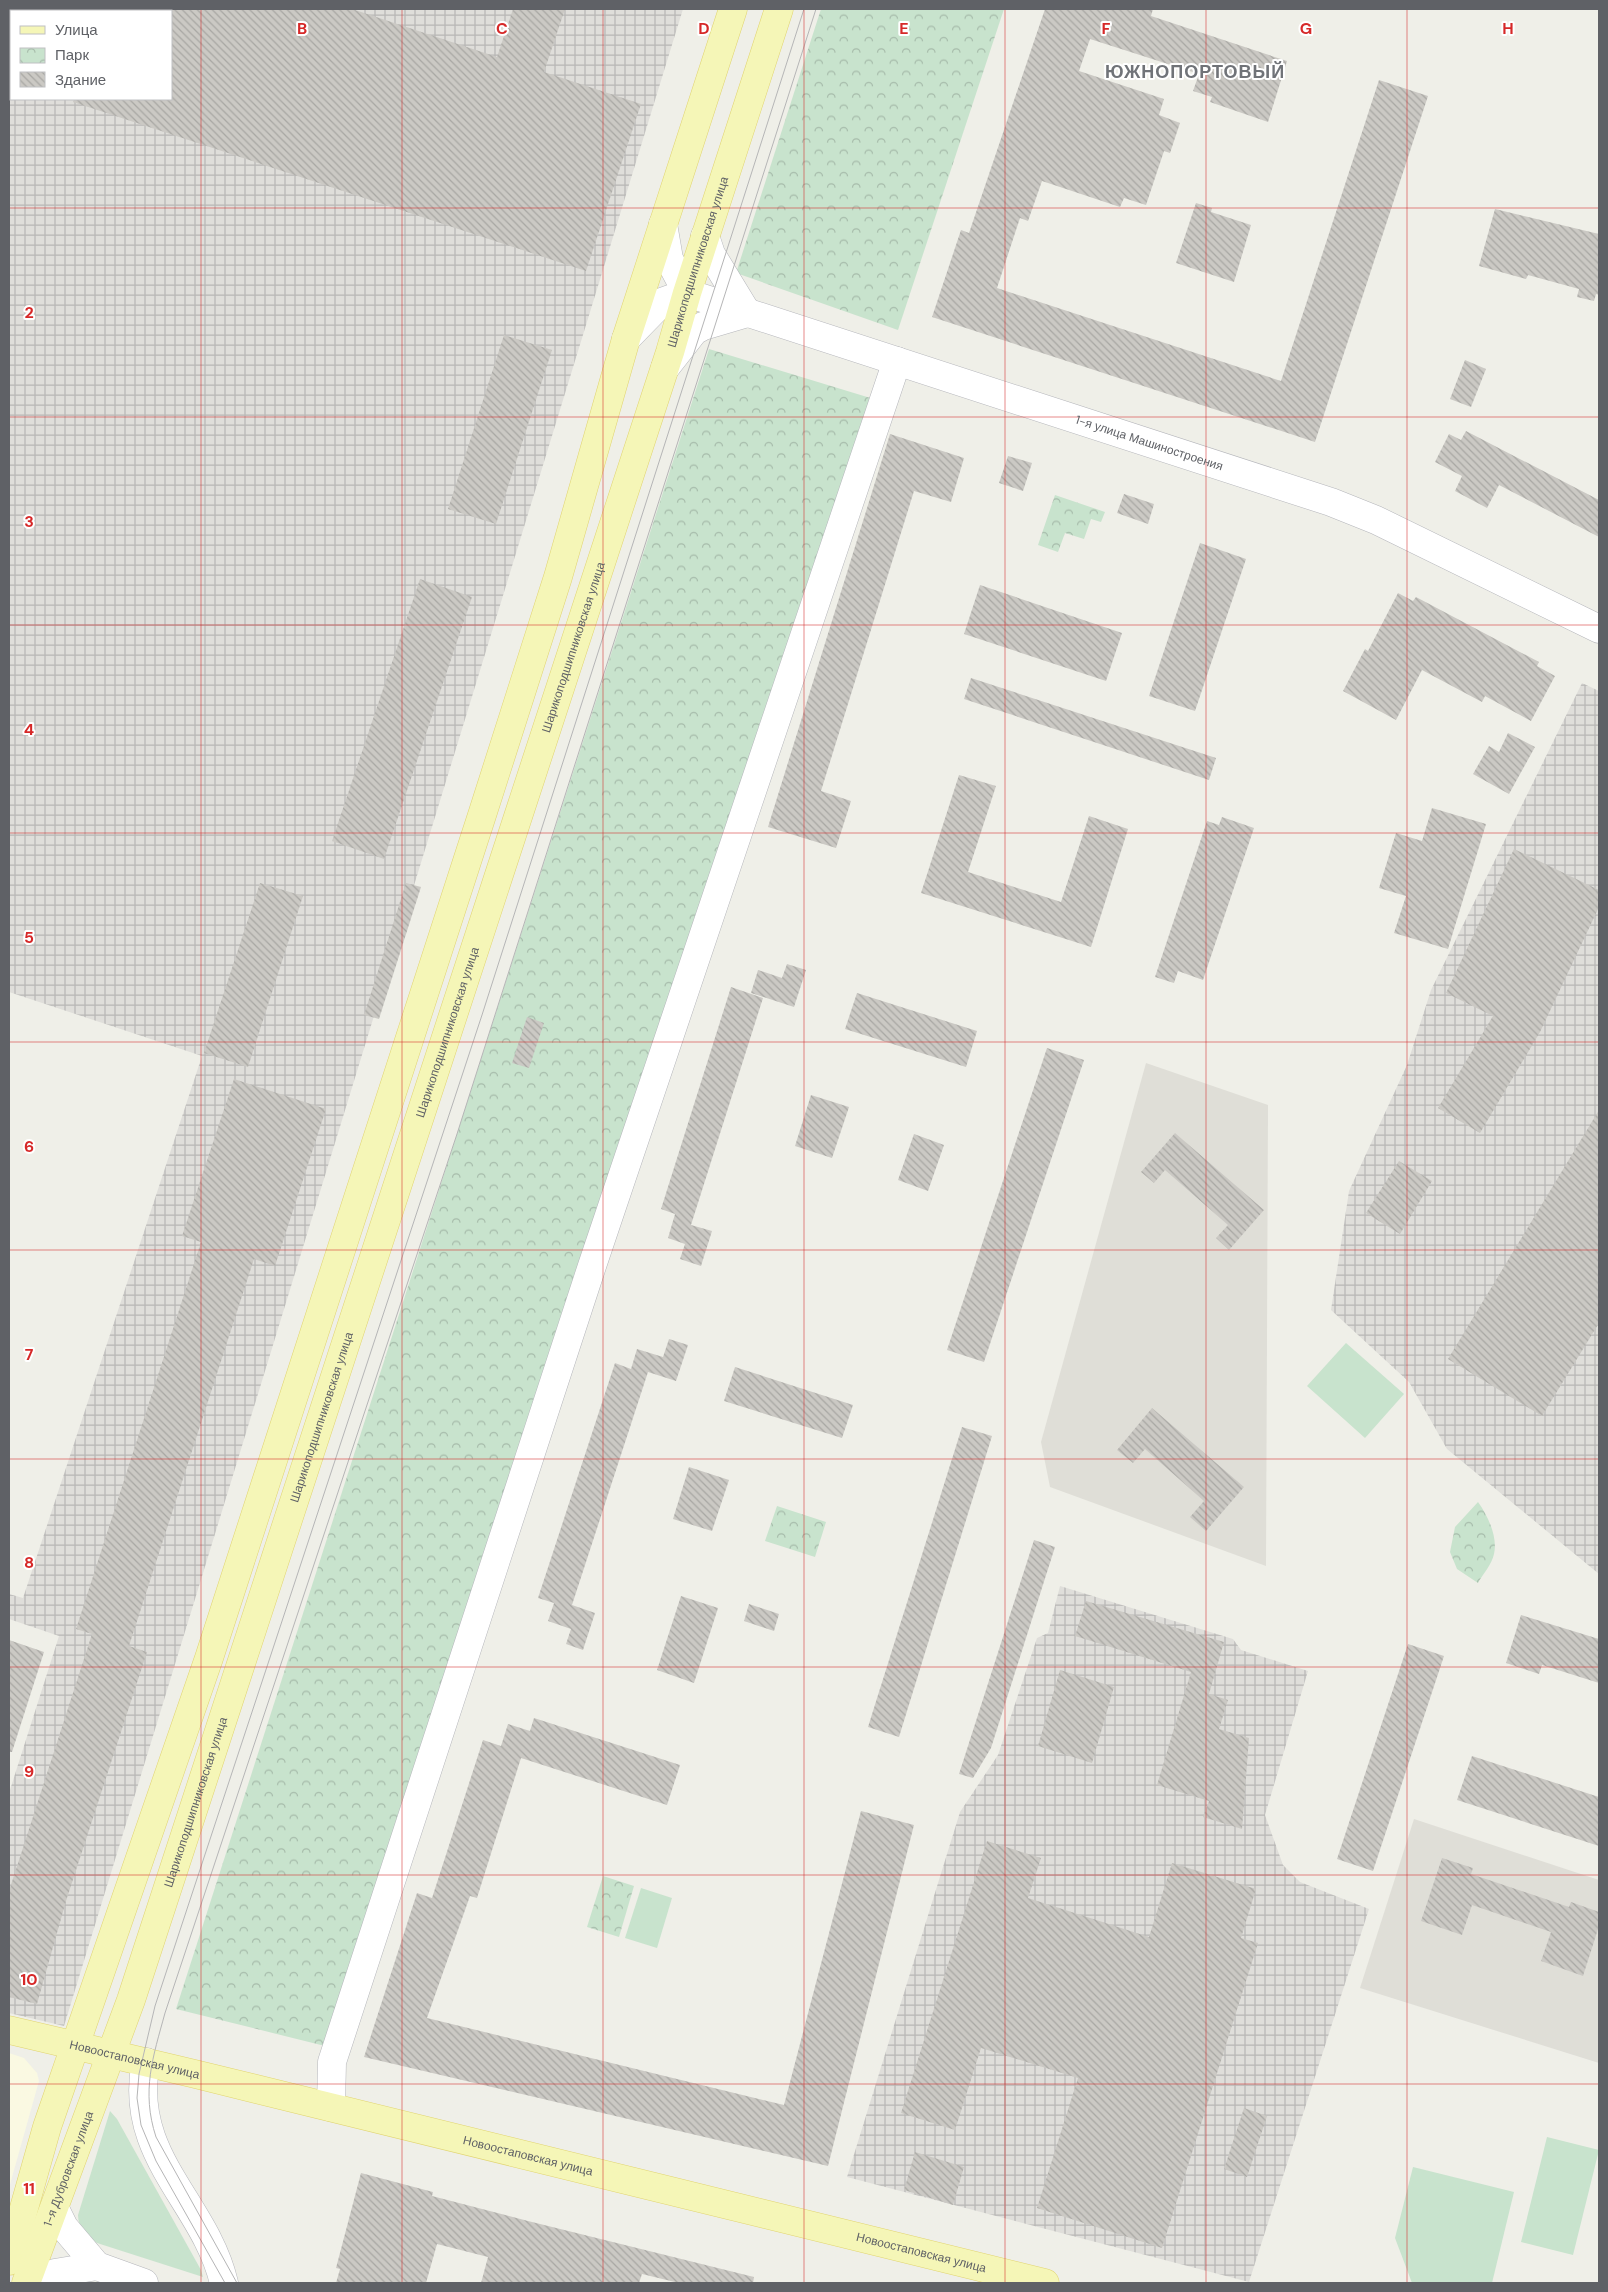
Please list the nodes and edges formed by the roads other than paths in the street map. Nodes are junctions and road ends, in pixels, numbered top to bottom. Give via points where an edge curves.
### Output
1 (733, 9) edge
2 (779, 9) edge
3 (663, 224) junction
4 (705, 236) junction
5 (687, 293) junction
6 (747, 313) junction
7 (626, 339) junction
8 (897, 361) junction
9 (664, 370) junction
10 (1599, 629) edge
11 (9, 2030) edge
12 (76, 2045) junction
13 (111, 2053) junction
14 (146, 2062) junction
15 (331, 2107) junction
16 (55, 2209) junction
17 (9, 2261) edge
18 (97, 2266) junction
19 (28, 2283) edge
20 (144, 2283) edge
21 (224, 2283) edge
22 (1045, 2283) edge

1 - 3 main road
2 - 4 main road, Шарикоподшипниковская улица
3 - 5 street via 669,259
3 - 7 main road
4 - 5 main road, Шарикоподшипниковская улица
4 - 6 street via 711,254
5 - 6 street, 1-я улица Машиностроения
5 - 7 street via 662,302
5 - 9 main road, Шарикоподшипниковская улица
6 - 8 street, 1-я улица Машиностроения
6 - 9 street via 694,331
7 - 12 main road via 558,577 483,812 206,1665
8 - 10 street, 1-я улица Машиностроения via 1331,502 1376,520
8 - 15 street via 592,1266 332,2062
9 - 13 main road, Шарикоподшипниковская улица
11 - 12 main road, Новоостаповская улица
12 - 13 main road, Новоостаповская улица
12 - 17 main road via 47,2128
13 - 14 main road, Новоостаповская улица
13 - 16 main road, 1-я Дубровская улица
14 - 15 main road, Новоостаповская улица
14 - 21 street via 143,2108 150,2137 216,2258
15 - 22 main road, Новоостаповская улица
16 - 18 street via 64,2227
16 - 19 main road, 1-я Дубровская улица
18 - 19 street via 55,2273
18 - 20 street

